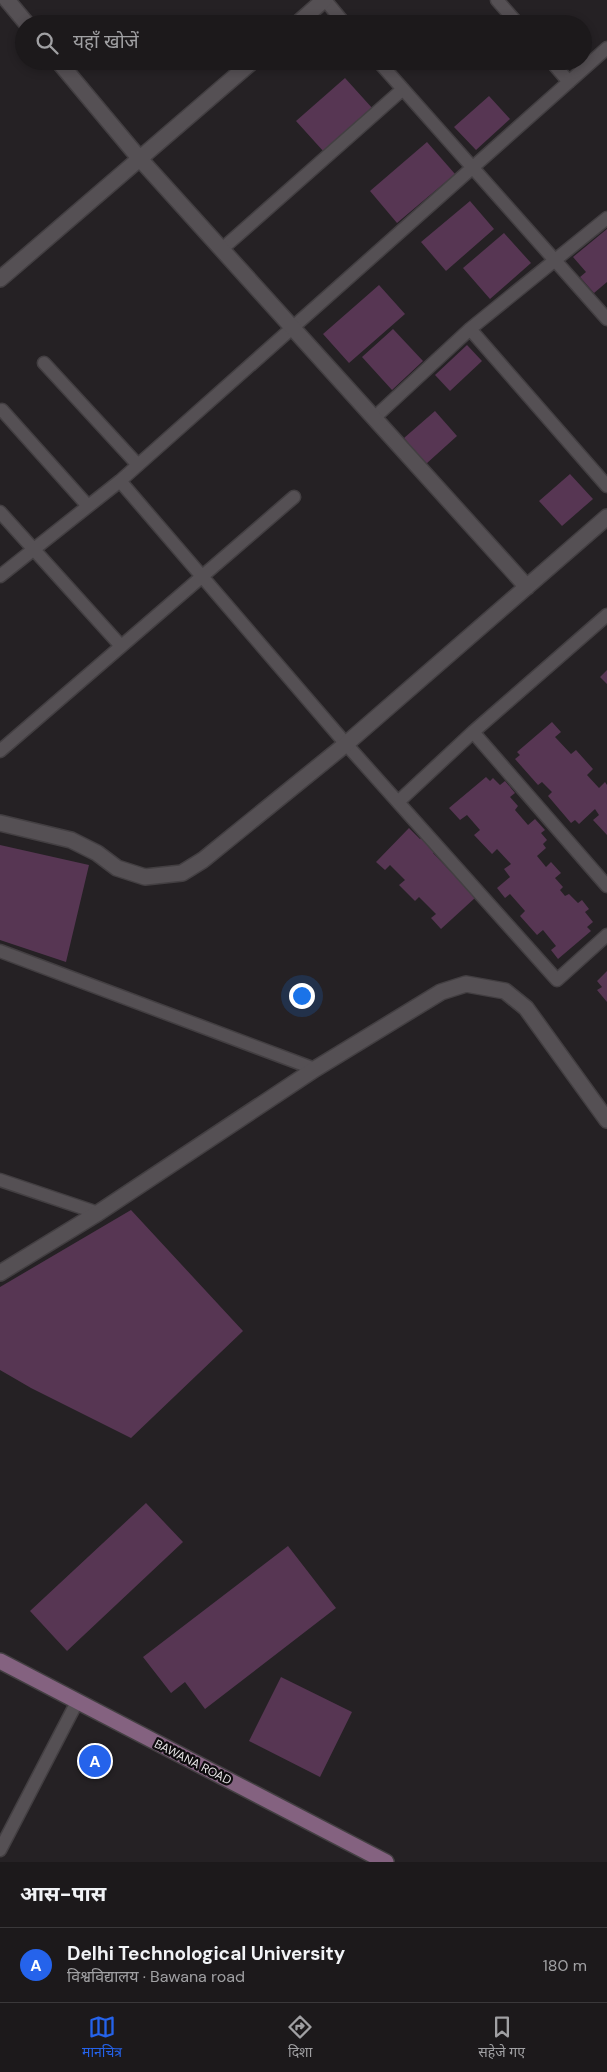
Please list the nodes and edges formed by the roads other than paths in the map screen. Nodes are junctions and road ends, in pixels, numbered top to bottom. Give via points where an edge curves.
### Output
1 (7, 0) edge
2 (324, 0) edge
3 (497, 0) edge
4 (20, 15) edge
5 (307, 15) edge
6 (337, 15) edge
7 (510, 15) edge
8 (607, 48) edge
9 (592, 61) edge
10 (66, 70) edge
11 (243, 70) edge
12 (386, 70) edge
13 (559, 70) edge
14 (582, 70) edge
15 (569, 82) junction
16 (403, 89) junction
17 (140, 159) junction
18 (472, 168) junction
19 (607, 218) edge
20 (222, 249) junction
21 (553, 260) junction
22 (0, 279) edge
23 (607, 319) edge
24 (292, 327) junction
25 (470, 329) junction
26 (44, 363) dead end
27 (2, 410) dead end
28 (374, 418) junction
29 (138, 465) junction
30 (120, 480) junction
31 (607, 486) edge
32 (294, 497) dead end
33 (88, 506) junction
34 (0, 512) edge
35 (607, 517) edge
36 (34, 548) junction
37 (0, 576) edge
38 (202, 576) junction
39 (526, 587) junction
40 (607, 615) edge
41 (121, 646) junction
42 (474, 732) junction
43 (346, 744) junction
44 (0, 751) edge
45 (398, 802) junction
46 (0, 823) edge
47 (607, 886) edge
48 (607, 935) edge
49 (0, 951) edge
50 (315, 1069) junction
51 (607, 1120) edge
52 (0, 1180) edge
53 (98, 1213) junction
54 (0, 1272) edge
55 (0, 1661) edge
56 (77, 1702) junction
57 (0, 1850) edge
58 (386, 1862) edge

1 - 4 street
2 - 5 street
2 - 6 lane
3 - 7 lane
8 - 9 lane
10 - 17 street
11 - 17 street
12 - 16 lane
13 - 15 lane
14 - 15 lane
15 - 18 lane
16 - 18 lane
16 - 20 lane
17 - 20 street
17 - 22 street
18 - 21 lane
18 - 24 lane
19 - 21 lane
20 - 24 street
21 - 23 lane
21 - 25 lane
24 - 28 street
24 - 29 lane
25 - 28 lane
25 - 31 lane
26 - 29 lane
27 - 33 lane
28 - 39 street
29 - 30 lane
30 - 33 lane
30 - 38 lane
32 - 38 lane
33 - 36 lane
34 - 36 lane
35 - 39 street
36 - 37 lane
36 - 41 lane
38 - 41 lane
38 - 43 lane
39 - 43 street
40 - 42 lane
41 - 44 lane
42 - 45 lane
42 - 47 lane
43 - 45 lane
43 - 46 street via 203,860 182,872 145,877 117,868 71,840
45 - 48 lane via 557,980
49 - 50 lane
50 - 51 street via 441,992 466,984 505,991 526,1008
50 - 53 street
52 - 53 lane
53 - 54 street
55 - 56 main road, BAWANA ROAD
56 - 57 lane
56 - 58 main road, BAWANA ROAD

